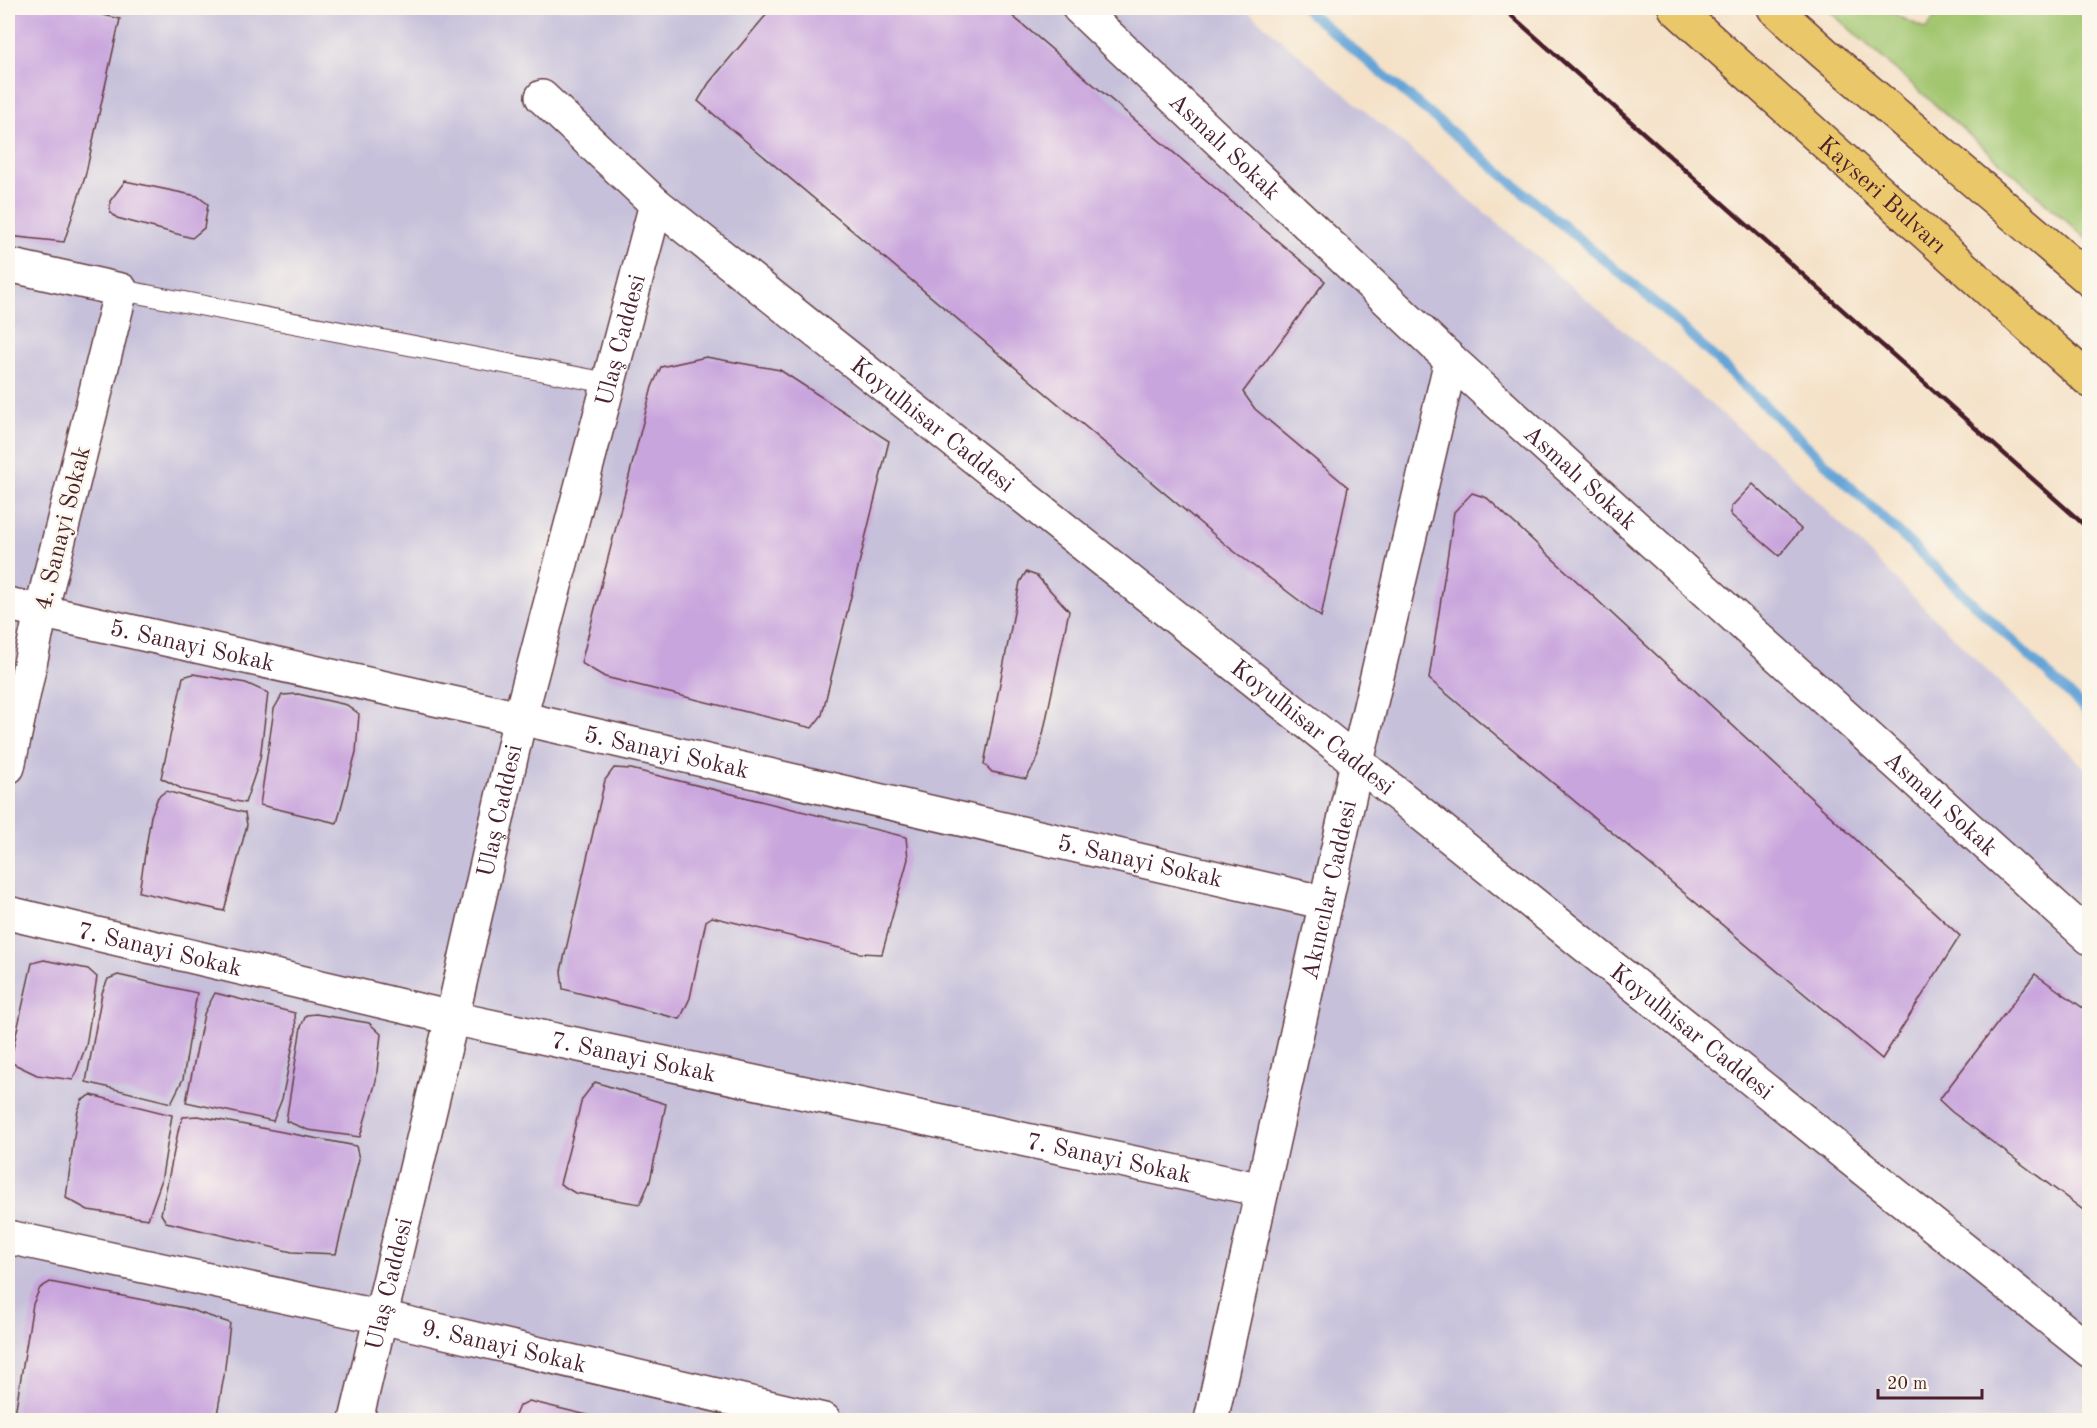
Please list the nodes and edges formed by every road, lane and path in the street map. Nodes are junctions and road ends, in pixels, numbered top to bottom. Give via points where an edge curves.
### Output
1 (1079, 8) edge
2 (1675, 8) edge
3 (1774, 8) edge
4 (542, 97) dead end
5 (656, 204) junction
6 (8, 265) edge
7 (2090, 280) edge
8 (121, 290) junction
9 (1451, 360) junction
10 (2090, 381) edge
11 (608, 383) junction
12 (8, 604) edge
13 (41, 612) junction
14 (520, 718) junction
15 (1357, 762) junction
16 (8, 767) edge
17 (1326, 903) junction
18 (8, 913) edge
19 (2090, 938) edge
20 (452, 1018) junction
21 (1262, 1190) junction
22 (8, 1237) edge
23 (381, 1317) junction
24 (2090, 1351) edge
25 (356, 1420) edge
26 (824, 1420) edge
27 (1211, 1420) edge

1 - 9 street, Asmalı Sokak
2 - 10 highway, Kayseri Bulvarı
3 - 7 highway
4 - 5 street, Koyulhisar Caddesi
5 - 11 street, Ulaş Caddesi
5 - 15 street, Koyulhisar Caddesi
6 - 8 street
8 - 11 lane
8 - 13 street, 4. Sanayi Sokak
9 - 15 street, Akıncılar Caddesi
9 - 19 street, Asmalı Sokak
11 - 14 street, Ulaş Caddesi
12 - 13 street, 5. Sanayi Sokak
13 - 14 street, 5. Sanayi Sokak
13 - 16 street, 4. Sanayi Sokak
14 - 17 street, 5. Sanayi Sokak
14 - 20 street, Ulaş Caddesi
15 - 17 street, Akıncılar Caddesi
15 - 24 street, Koyulhisar Caddesi
17 - 21 street, Akıncılar Caddesi
18 - 20 street, 7. Sanayi Sokak
20 - 21 street, 7. Sanayi Sokak
20 - 23 street, Ulaş Caddesi
21 - 27 street, Akıncılar Caddesi
22 - 23 street, 9. Sanayi Sokak
23 - 25 street, Ulaş Caddesi
23 - 26 street, 9. Sanayi Sokak

